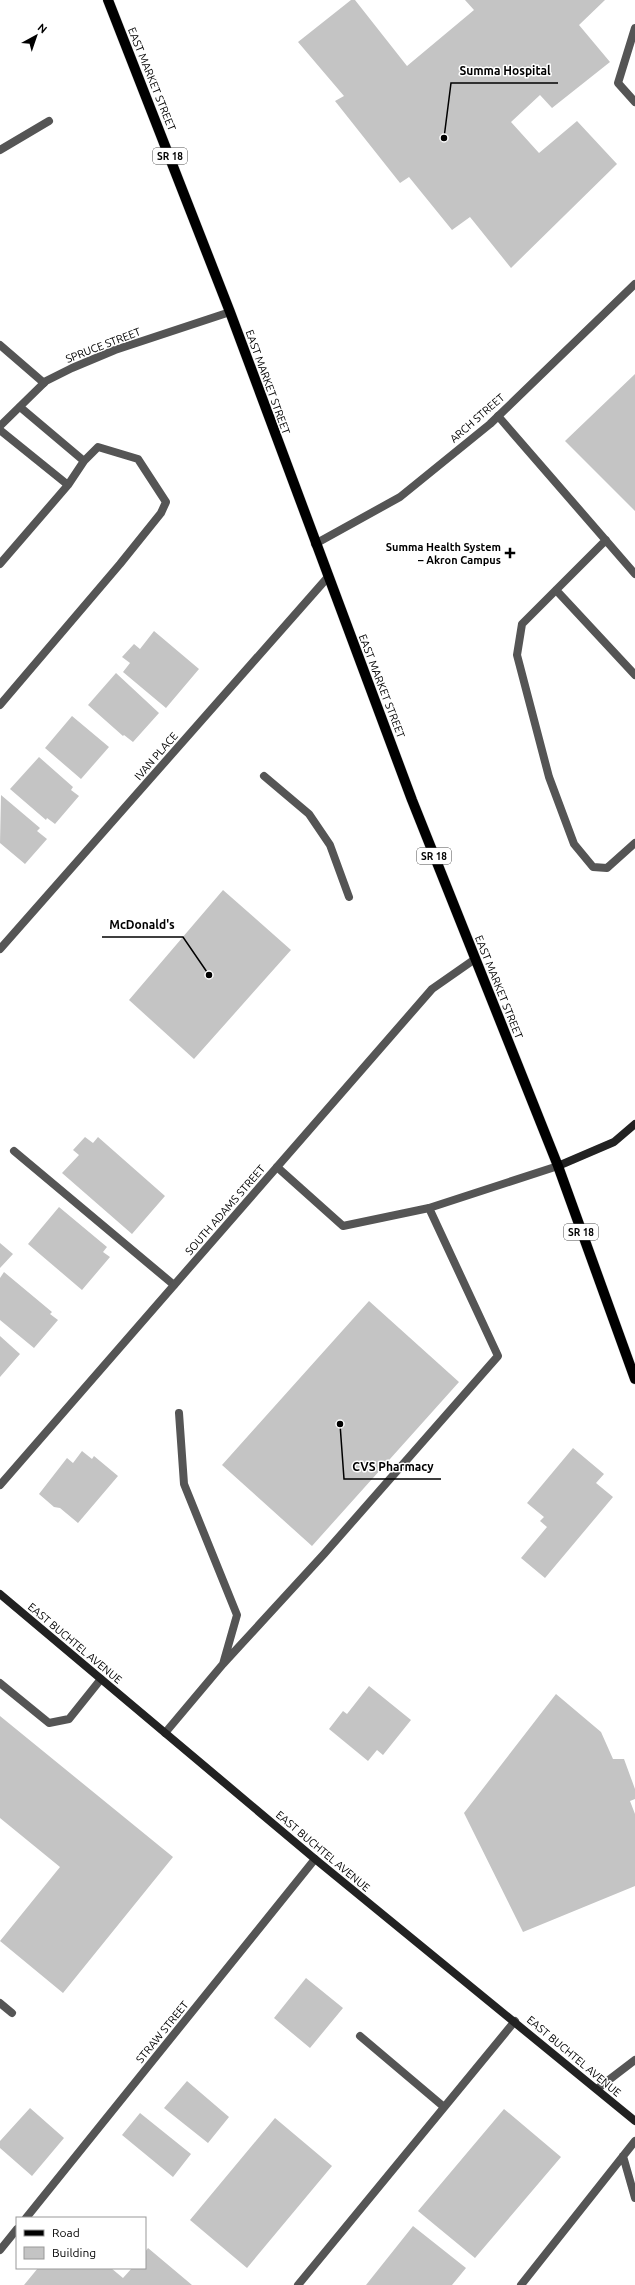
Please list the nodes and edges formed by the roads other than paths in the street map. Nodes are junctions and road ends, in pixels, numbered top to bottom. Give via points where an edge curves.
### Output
1 (108, 0) edge
2 (635, 28) edge
3 (635, 102) edge
4 (49, 121) dead end
5 (0, 150) edge
6 (635, 284) edge
7 (230, 312) junction
8 (0, 345) edge
9 (44, 383) junction
10 (20, 407) junction
11 (498, 416) junction
12 (0, 426) edge
13 (0, 430) edge
14 (84, 461) junction
15 (68, 485) junction
16 (606, 540) junction
17 (315, 544) junction
18 (0, 564) edge
19 (635, 574) edge
20 (328, 577) junction
21 (556, 590) junction
22 (635, 675) edge
23 (0, 705) edge
24 (264, 776) dead end
25 (635, 843) edge
26 (349, 897) dead end
27 (0, 950) edge
28 (475, 959) junction
29 (635, 1124) edge
30 (14, 1151) dead end
31 (558, 1166) junction
32 (277, 1167) junction
33 (429, 1208) junction
34 (174, 1285) junction
35 (635, 1379) edge
36 (179, 1413) dead end
37 (0, 1485) edge
38 (1, 1598) edge
39 (223, 1664) junction
40 (101, 1679) junction
41 (0, 1683) edge
42 (165, 1733) junction
43 (315, 1859) junction
44 (0, 2003) edge
45 (12, 2013) dead end
46 (514, 2021) junction
47 (360, 2036) dead end
48 (635, 2060) edge
49 (597, 2089) junction
50 (444, 2107) junction
51 (635, 2121) edge
52 (635, 2141) edge
53 (623, 2156) junction
54 (635, 2198) edge
55 (27, 2217) edge
56 (16, 2230) edge
57 (0, 2250) edge
58 (298, 2285) edge
59 (521, 2285) edge

1 - 7 main road, EAST MARKET STREET / SR 18
2 - 3 street via 618,83
4 - 5 street
6 - 11 street, ARCH STREET
7 - 9 street, SPRUCE STREET via 115,350
7 - 17 main road, EAST MARKET STREET / SR 18
8 - 9 street
9 - 10 street, SPRUCE STREET
10 - 12 street, SPRUCE STREET
10 - 14 street
11 - 16 street
11 - 17 street, ARCH STREET via 400,497
13 - 15 street
14 - 15 street
14 - 23 street via 98,447 138,459 166,502 120,564
15 - 18 street
16 - 19 street
16 - 21 street
17 - 20 main road, EAST MARKET STREET / SR 18
20 - 27 street, IVAN PLACE
20 - 28 main road, EAST MARKET STREET / SR 18
21 - 22 street
21 - 25 street via 522,624 517,655 548,777 574,844 593,867 607,868
24 - 26 street via 309,814 330,845
28 - 31 main road, EAST MARKET STREET / SR 18
28 - 32 street, SOUTH ADAMS STREET via 432,989
29 - 31 main road via 614,1142
30 - 34 street
31 - 33 street
31 - 35 main road, EAST MARKET STREET / SR 18
32 - 33 street via 343,1226
32 - 34 street, SOUTH ADAMS STREET
33 - 39 street via 498,1356 349,1526
34 - 37 street, SOUTH ADAMS STREET
36 - 39 street via 184,1484 237,1615
38 - 40 main road, EAST BUCHTEL AVENUE
39 - 42 street
40 - 41 street via 69,1719 49,1723
40 - 42 main road, EAST BUCHTEL AVENUE
42 - 43 main road, EAST BUCHTEL AVENUE
43 - 46 main road, EAST BUCHTEL AVENUE
43 - 55 street, STRAW STREET
44 - 45 street
46 - 49 main road, EAST BUCHTEL AVENUE
46 - 50 street
47 - 50 street
48 - 49 street
49 - 51 main road, EAST BUCHTEL AVENUE
50 - 58 street
52 - 53 street
53 - 54 street
53 - 59 street
56 - 57 street

